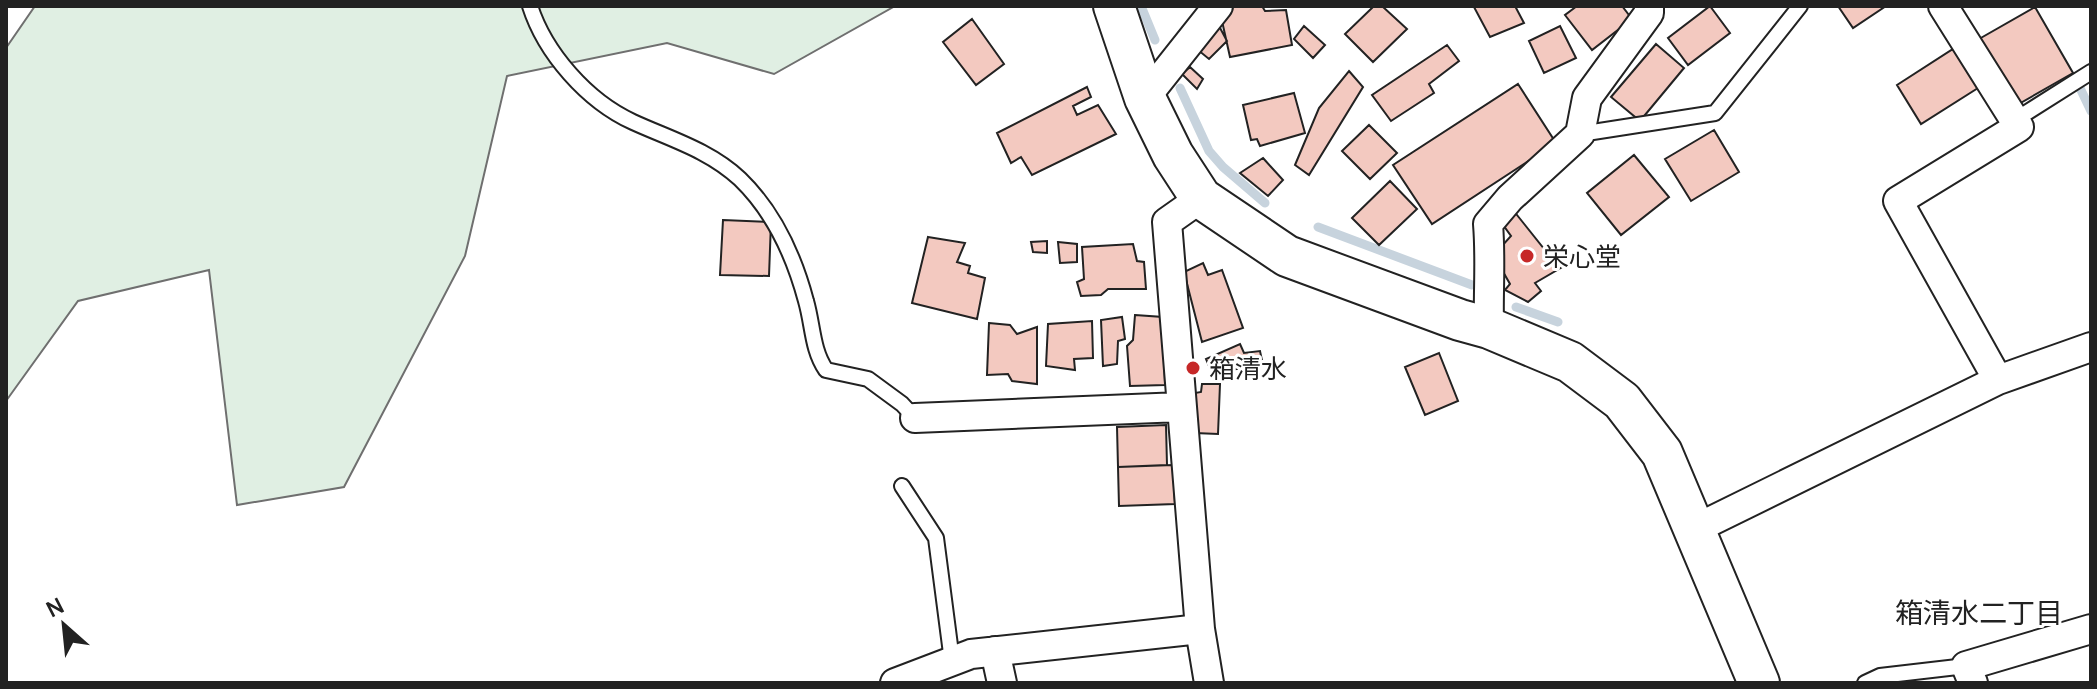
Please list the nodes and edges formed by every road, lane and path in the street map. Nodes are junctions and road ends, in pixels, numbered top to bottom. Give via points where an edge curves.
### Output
1 (530, 6) edge
2 (1114, 6) edge
3 (1218, 6) edge
4 (1649, 6) edge
5 (1800, 6) edge
6 (1943, 6) edge
7 (2091, 72) edge
8 (1145, 98) junction
9 (2015, 120) junction
10 (1580, 134) junction
11 (1201, 198) junction
12 (1489, 328) junction
13 (2091, 347) edge
14 (1998, 380) junction
15 (1181, 407) junction
16 (915, 418) joint
17 (902, 486) dead end
18 (1693, 530) junction
19 (1200, 629) junction
20 (2091, 629) edge
21 (995, 651) junction
22 (952, 661) junction
23 (1969, 674) edge
24 (895, 683) edge
25 (1002, 683) edge
26 (1209, 683) edge
27 (1759, 683) edge
28 (1865, 683) edge

1 - 16 lane via 544,39 585,90 629,120 711,155 739,178 764,205 787,247 826,370 868,379
2 - 8 street
3 - 8 street
4 - 10 street via 1587,98
5 - 10 lane via 1715,113
6 - 9 street
7 - 9 lane
8 - 11 street
9 - 14 street via 2019,127 1898,201
10 - 12 street via 1488,224
11 - 12 street via 1287,256
11 - 15 street via 1167,222
12 - 18 street via 1570,362 1622,401 1662,453
13 - 14 street
14 - 18 street
15 - 16 street
15 - 19 street
17 - 22 lane via 936,538
18 - 27 street
19 - 21 street
19 - 26 street
20 - 23 street
21 - 22 street
21 - 25 street
22 - 24 street
23 - 28 lane via 1880,676

